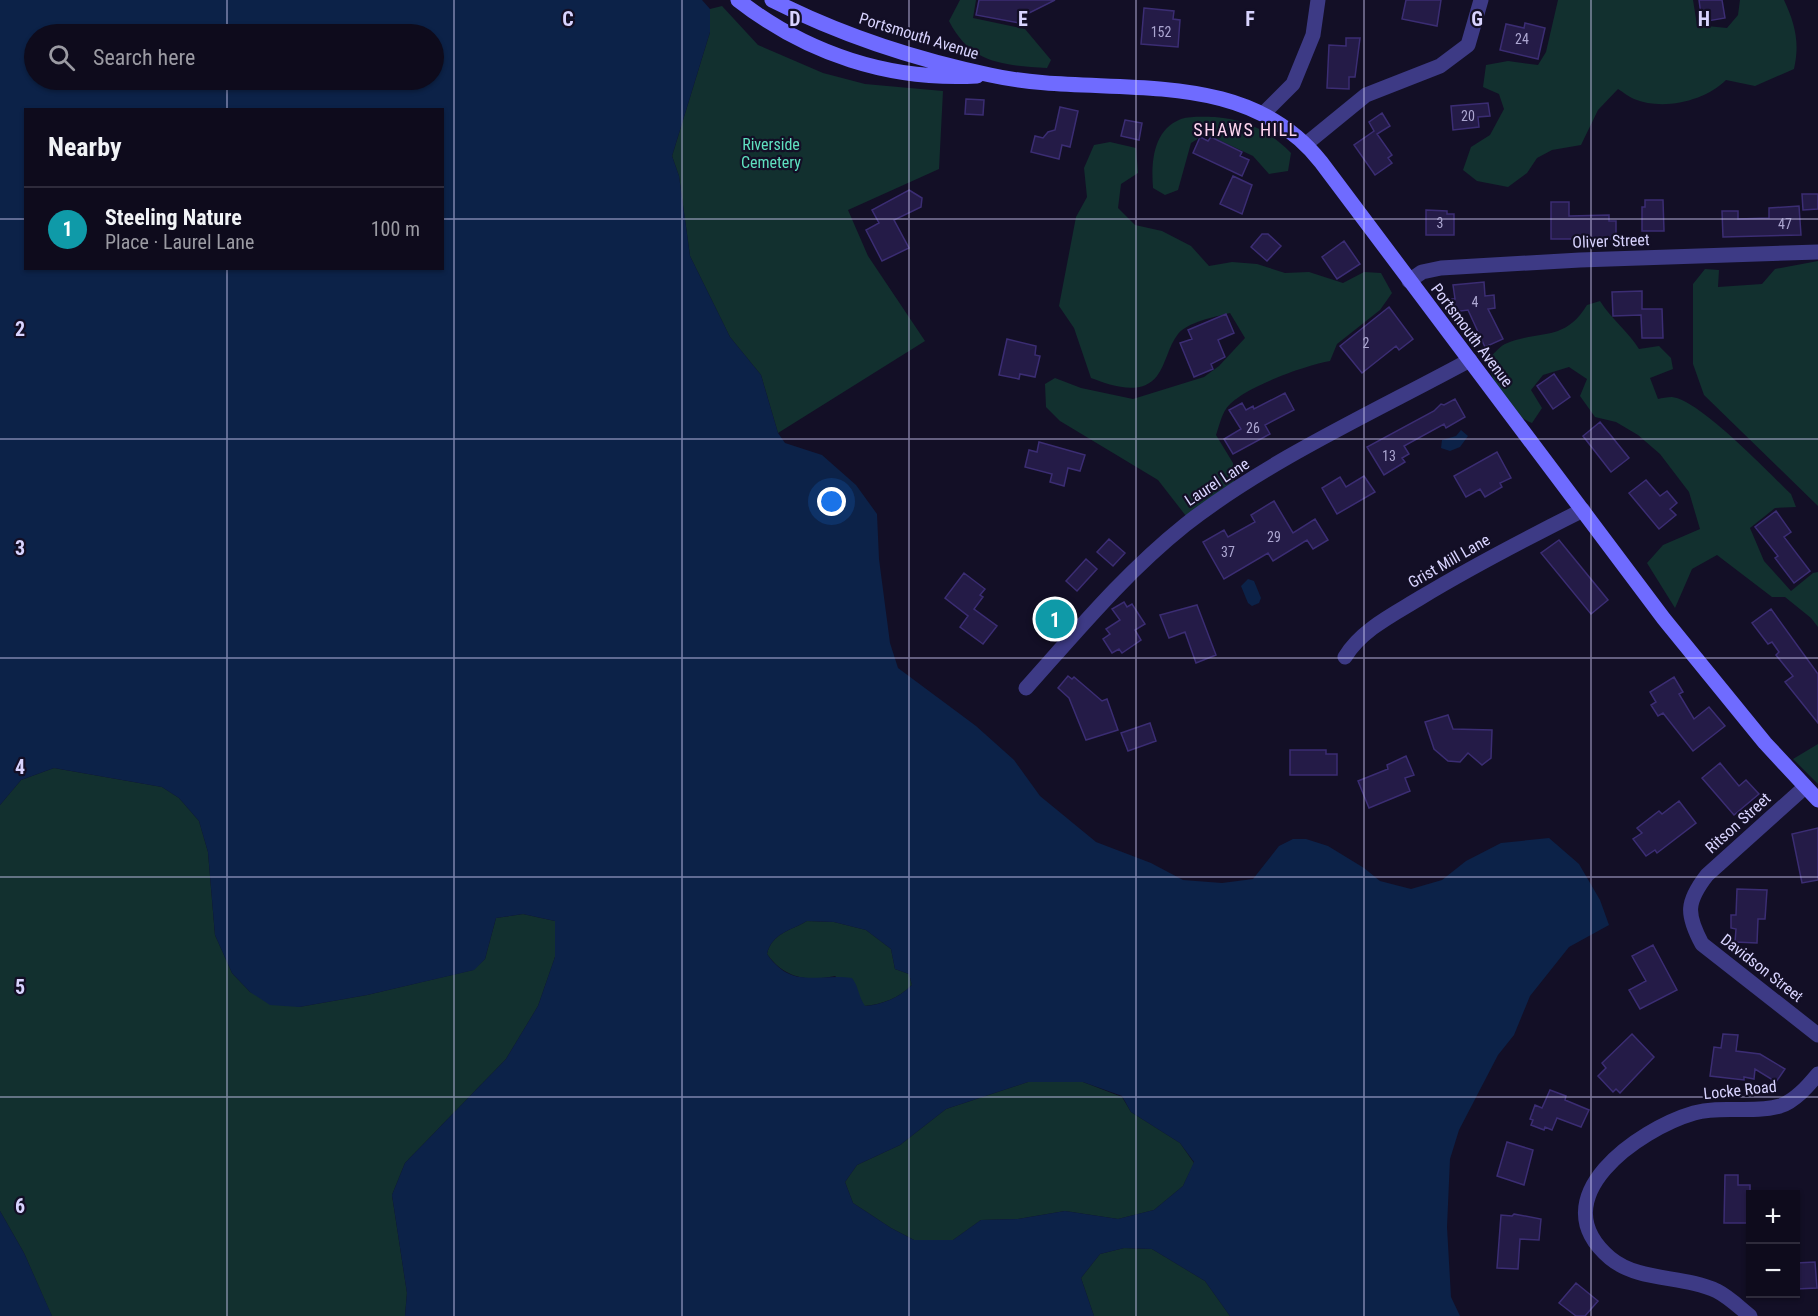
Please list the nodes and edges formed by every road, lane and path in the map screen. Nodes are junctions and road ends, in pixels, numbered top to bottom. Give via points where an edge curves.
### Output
1 (738, 0) edge
2 (772, 0) edge
3 (1318, 0) edge
4 (1481, 0) edge
5 (992, 76) junction
6 (1263, 114) junction
7 (1306, 144) junction
8 (1818, 252) edge
9 (1409, 281) junction
10 (1470, 360) junction
11 (1582, 510) junction
12 (1345, 657) dead end
13 (1026, 688) dead end
14 (1805, 788) junction
15 (1818, 800) edge
16 (1697, 888) joint
17 (1818, 1035) edge
18 (1818, 1074) edge
19 (1750, 1316) edge

1 - 5 main road, Portsmouth Avenue via 795,38 841,59 938,78
2 - 5 main road, Portsmouth Avenue via 892,49
3 - 6 street via 1313,35 1293,84
4 - 7 street via 1467,45 1440,66 1366,95
5 - 6 main road, Portsmouth Avenue via 1188,92
6 - 7 main road, Portsmouth Avenue
7 - 9 main road, Portsmouth Avenue
8 - 9 street, Oliver Street via 1441,268 1422,272
9 - 10 main road, Portsmouth Avenue
10 - 11 main road, Portsmouth Avenue
10 - 13 street, Laurel Lane via 1280,463 1186,524 1129,573
11 - 12 street, Grist Mill Lane via 1464,571 1375,627 1352,645
11 - 14 main road, Portsmouth Avenue via 1664,619
14 - 15 main road, Portsmouth Avenue
14 - 16 street, Ritson Street
16 - 17 street, Davidson Street via 1689,909 1702,944
18 - 19 street, Locke Road via 1804,1091 1782,1106 1695,1113 1658,1128 1596,1176 1584,1204 1591,1235 1610,1258 1634,1272 1673,1277 1718,1292

